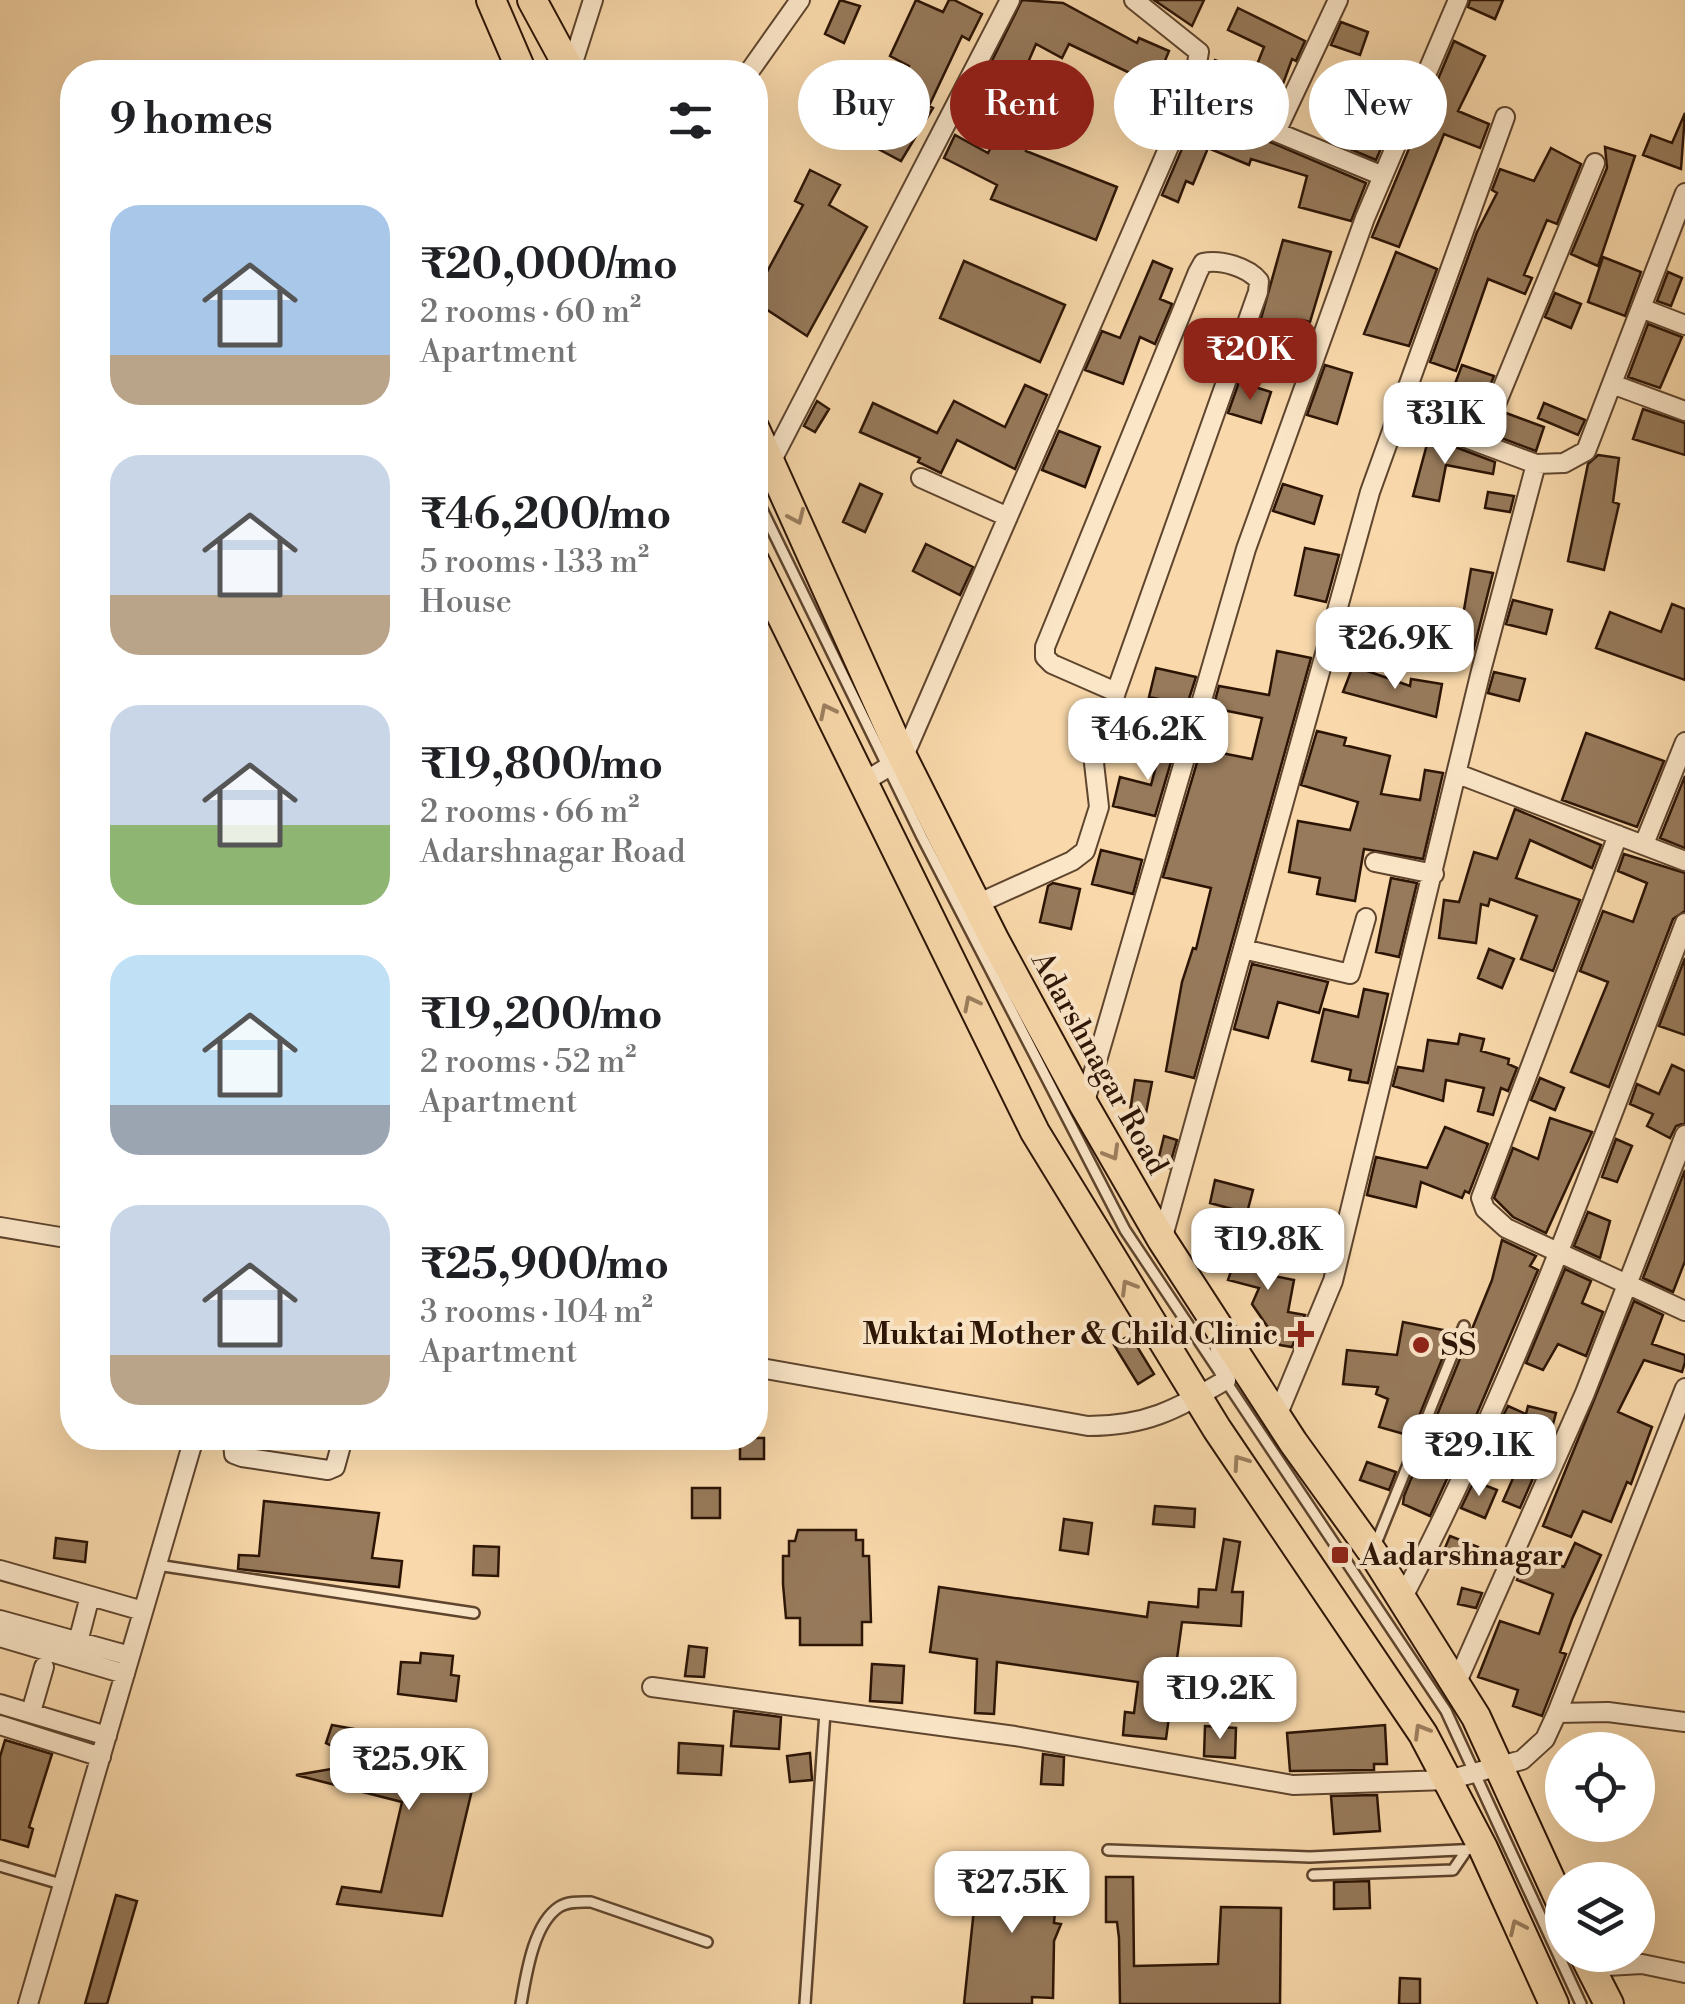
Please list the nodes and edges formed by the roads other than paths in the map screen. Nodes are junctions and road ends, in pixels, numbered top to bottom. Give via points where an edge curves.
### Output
1 (491, 0) edge
2 (532, 0) edge
3 (593, 0) edge
4 (800, 0) edge
5 (1010, 0) edge
6 (1134, 0) edge
7 (1338, 0) edge
8 (1458, 0) edge
9 (517, 60) edge
10 (564, 60) edge
11 (574, 60) edge
12 (758, 60) edge
13 (1505, 116) dead end
14 (1595, 163) dead end
15 (1383, 176) junction
16 (1685, 192) edge
17 (1677, 238) edge
18 (1641, 308) junction
19 (1685, 325) edge
20 (1612, 384) junction
21 (1685, 410) edge
22 (1396, 412) junction
23 (1480, 442) junction
24 (768, 453) edge
25 (772, 460) junction
26 (1536, 464) junction
27 (921, 478) dead end
28 (1008, 517) junction
29 (768, 521) edge
30 (768, 589) edge
31 (1116, 692) junction
32 (1685, 742) edge
33 (896, 763) junction
34 (1458, 774) junction
35 (862, 783) junction
36 (1618, 834) junction
37 (1644, 844) junction
38 (1685, 861) edge
39 (1375, 862) dead end
40 (1434, 874) junction
41 (976, 904) junction
42 (1366, 918) dead end
43 (1685, 923) edge
44 (1243, 948) junction
45 (1084, 1105) junction
46 (1685, 1134) edge
47 (0, 1227) edge
48 (60, 1237) edge
49 (1162, 1240) junction
50 (1558, 1251) junction
51 (1627, 1284) junction
52 (1685, 1311) edge
53 (1214, 1315) junction
54 (1464, 1326) dead end
55 (768, 1369) edge
56 (1226, 1380) junction
57 (1685, 1388) edge
58 (1198, 1396) junction
59 (1276, 1416) junction
60 (191, 1450) edge
61 (234, 1450) edge
62 (340, 1450) edge
63 (1373, 1553) junction
64 (157, 1565) junction
65 (0, 1570) edge
66 (90, 1596) junction
67 (1402, 1598) junction
68 (143, 1611) junction
69 (474, 1613) dead end
70 (0, 1620) edge
71 (0, 1637) edge
72 (78, 1642) junction
73 (128, 1665) junction
74 (44, 1667) dead end
75 (1456, 1684) junction
76 (652, 1687) dead end
77 (0, 1704) edge
78 (31, 1712) junction
79 (825, 1712) junction
80 (1557, 1712) junction
81 (1685, 1722) edge
82 (0, 1726) edge
83 (107, 1736) junction
84 (101, 1757) junction
85 (1488, 1767) junction
86 (1448, 1780) junction
87 (1108, 1850) dead end
88 (1474, 1850) junction
89 (0, 1866) edge
90 (1545, 1873) edge
91 (1313, 1876) dead end
92 (64, 1885) junction
93 (707, 1942) dead end
94 (1655, 1966) edge
95 (1593, 1972) edge
96 (1685, 1972) edge
97 (28, 2004) edge
98 (521, 2004) edge
99 (805, 2004) edge
100 (1554, 2004) edge
101 (1581, 2004) edge
102 (1610, 2004) edge

1 - 9 main road
2 - 10 main road
3 - 11 street
4 - 12 street
5 - 25 street
6 - 28 street via 1188,40 1199,52 1199,69
7 - 15 street via 1276,132
8 - 15 street
13 - 22 street
14 - 23 street
15 - 45 street via 1246,549
16 - 17 street
17 - 18 street
18 - 19 street
18 - 20 street
20 - 21 street
20 - 26 street via 1586,451 1564,463
22 - 23 street
22 - 44 street
23 - 26 street
24 - 25 main road, Adarshnagar Road
25 -> 33 main road, Adarshnagar Road
26 - 34 street
27 - 28 street
28 - 33 street
29 - 33 lane
35 -> 30 main road
31 - 31 street via 1052,664 1045,647 1198,272 1213,260 1252,272 1258,292
31 - 41 street via 1094,763 1099,807 1085,852
32 - 37 street
33 - 35 street
33 - 41 main road, Adarshnagar Road
33 - 56 lane via 1125,1230
34 - 36 street
34 - 40 street
58 -> 35 main road via 1035,1132
36 - 37 street
36 - 50 street via 1483,1184 1481,1198 1493,1218
37 - 38 street
39 - 40 street
40 - 59 street via 1333,1281
41 - 45 main road, Adarshnagar Road
42 - 44 street via 1350,974
43 - 50 street
44 - 49 street
45 -> 49 main road, Adarshnagar Road
46 - 51 street
47 - 48 street
49 - 53 main road, Adarshnagar Road
50 - 51 street
50 - 67 street via 1446,1513
51 - 52 street
51 - 75 street
53 - 56 street
53 - 59 main road, Adarshnagar Road
54 - 63 lane
55 - 58 street via 1088,1426 1139,1423
56 - 58 street
56 - 85 lane
57 - 80 street
86 -> 58 main road
59 - 63 main road, Adarshnagar Road
60 - 64 street
61 - 62 street via 242,1458 328,1470 336,1467
63 - 67 main road, Adarshnagar Road
64 - 68 street
64 - 69 lane
65 - 66 street
66 - 68 street
66 - 72 street
67 - 75 main road, Adarshnagar Road
68 - 73 street
70 - 72 street
71 - 73 street
72 - 73 street
73 - 83 street
74 - 78 street
75 - 85 main road, Adarshnagar Road
76 - 79 street
77 - 78 street
78 - 83 street
79 - 86 street via 1016,1736 1293,1785
79 - 99 lane
80 - 81 street
80 - 85 street via 1534,1753
82 - 84 street
83 - 84 street
84 - 92 street
85 - 86 street
85 - 90 main road, Adarshnagar Road
85 - 101 lane
86 - 88 main road
87 - 88 lane via 1310,1857
88 - 91 lane via 1453,1870
100 -> 88 main road
89 - 92 lane
92 - 97 street
93 - 98 lane via 591,1902 571,1903 544,1926
94 - 96 street
95 - 102 main road

